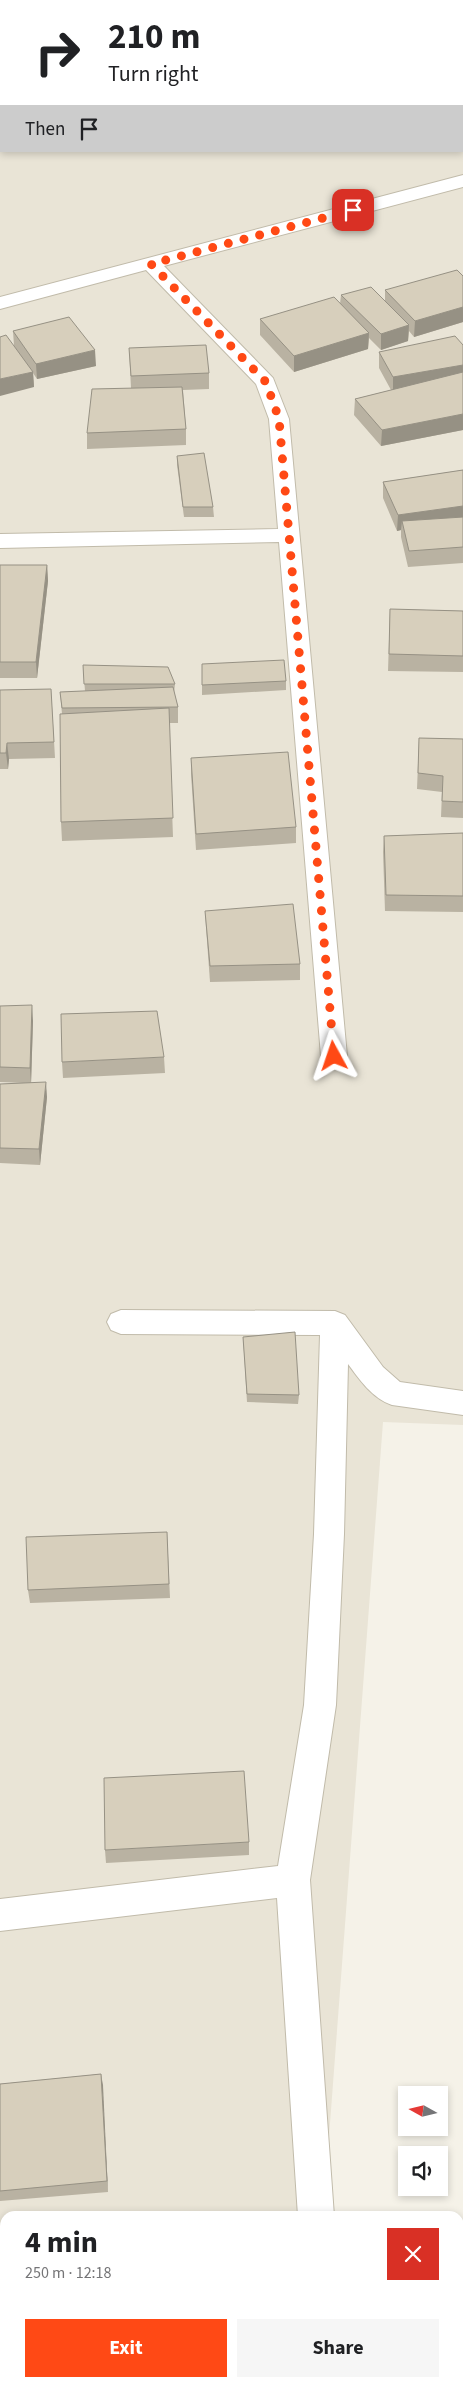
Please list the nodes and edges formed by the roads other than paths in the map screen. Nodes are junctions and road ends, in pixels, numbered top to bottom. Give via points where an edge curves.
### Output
1 (463, 181) edge
2 (151, 264) junction
3 (0, 302) edge
4 (290, 535) junction
5 (0, 541) edge
6 (334, 1056) dead end
7 (121, 1322) dead end
8 (335, 1323) junction
9 (463, 1403) edge
10 (293, 1880) junction
11 (0, 1915) edge
12 (316, 2211) edge

1 - 2 street
2 - 3 street
2 - 4 street via 266,382 279,419
4 - 5 street
4 - 6 street
7 - 8 street
8 - 9 street via 373,1375 392,1393
8 - 10 street via 320,1705
10 - 11 street
10 - 12 street

